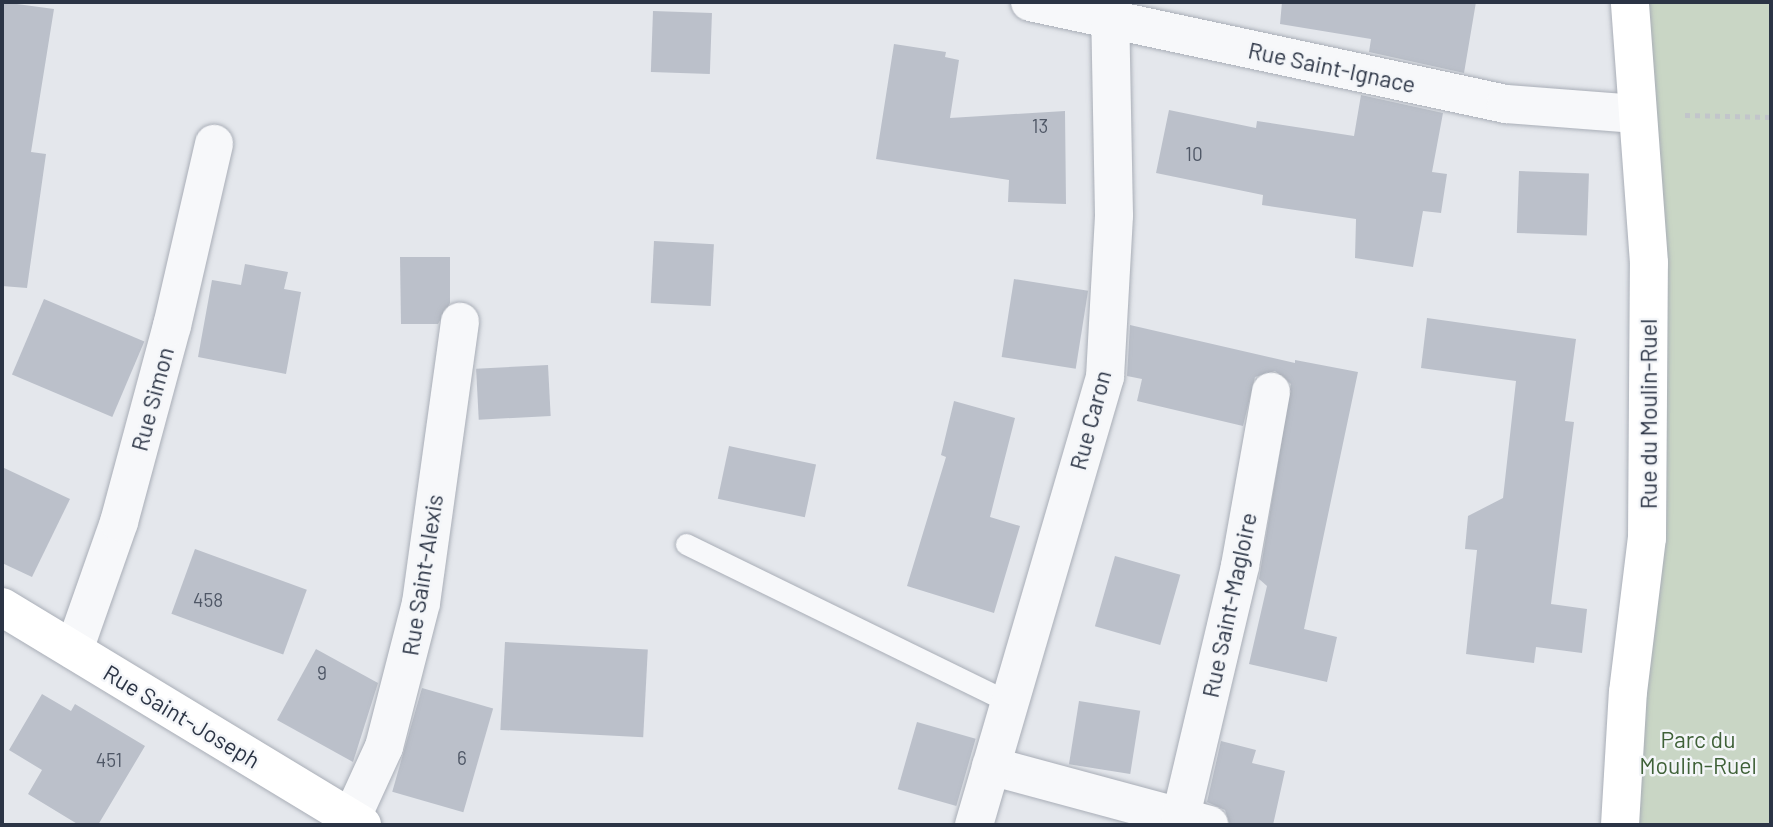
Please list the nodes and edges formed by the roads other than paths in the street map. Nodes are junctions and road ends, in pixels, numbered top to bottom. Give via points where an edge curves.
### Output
1 (1030, 2) edge
2 (1630, 2) edge
3 (1110, 11) edge
4 (1637, 114) junction
5 (214, 144) dead end
6 (460, 322) dead end
7 (1271, 392) dead end
8 (686, 544) dead end
9 (2, 607) edge
10 (74, 650) junction
11 (1010, 703) junction
12 (991, 766) junction
13 (1195, 820) edge
14 (357, 822) edge
15 (974, 825) edge
16 (1619, 825) edge

1 - 3 street, Rue Saint-Ignace
2 - 4 street, Rue du Moulin-Ruel
3 - 4 street, Rue Saint-Ignace via 1506,104
3 - 11 street, Rue Caron via 1114,215 1105,377
4 - 16 street, Rue du Moulin-Ruel via 1649,263 1647,538 1628,692
5 - 10 street, Rue Simon via 172,326 119,522
6 - 14 street, Rue Saint-Alexis via 418,617 384,747
7 - 13 street, Rue Saint-Magloire
8 - 11 lane
9 - 10 street, Rue Saint-Joseph
10 - 14 street, Rue Saint-Joseph
11 - 12 street, Rue Caron
12 - 13 street, Rue Saint-Magloire
12 - 15 street, Rue Caron

